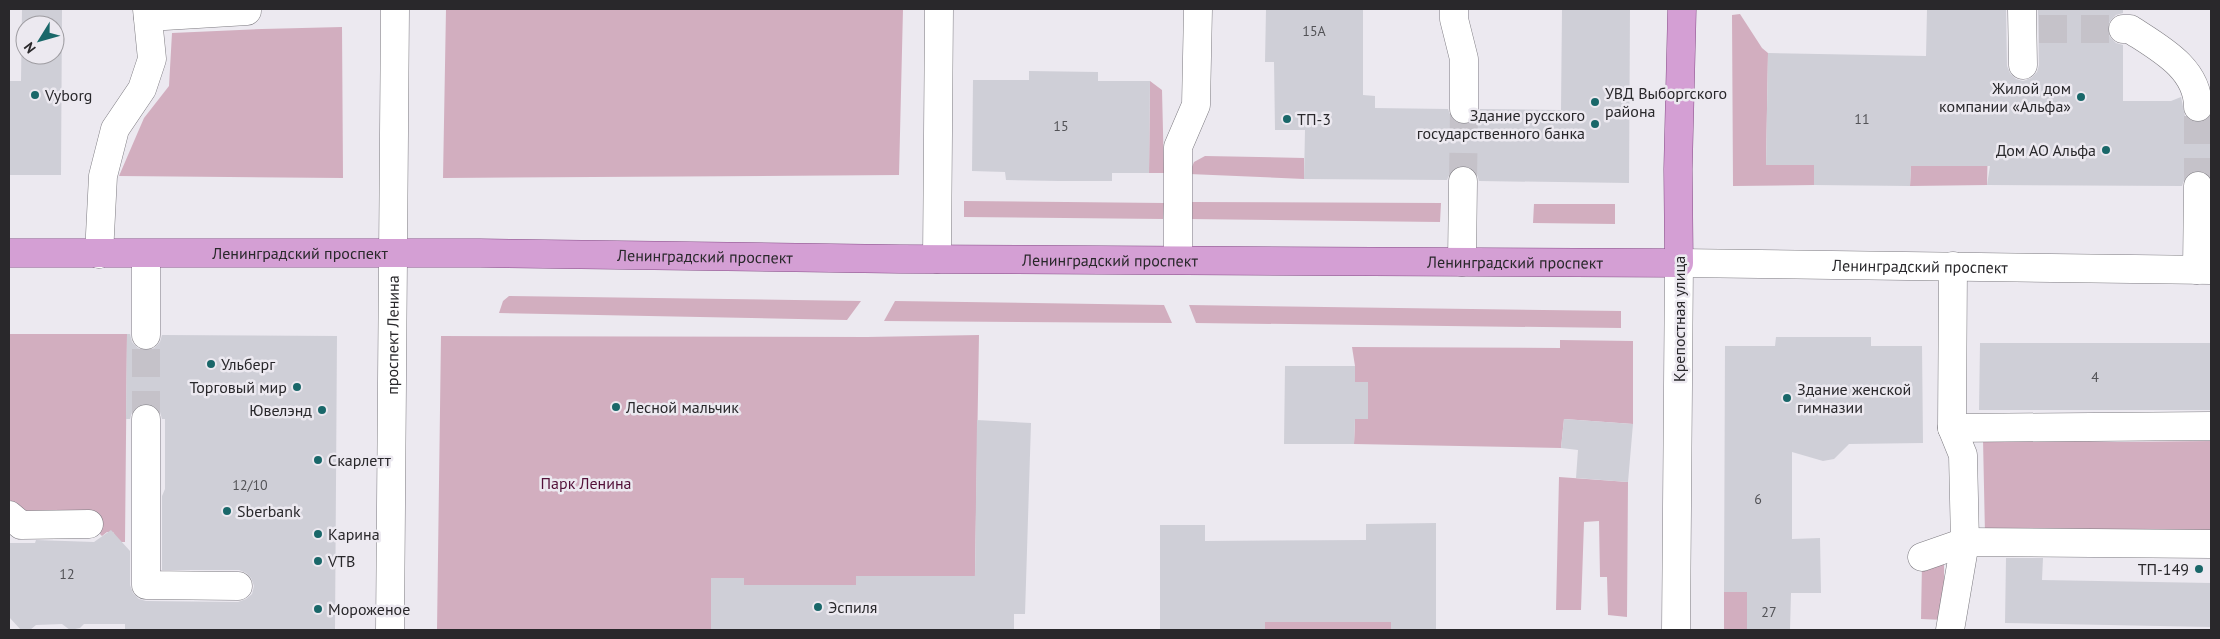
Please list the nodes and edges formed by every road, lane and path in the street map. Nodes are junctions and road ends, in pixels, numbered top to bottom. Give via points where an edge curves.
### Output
1 (395, 9) edge
2 (939, 9) edge
3 (1198, 9) edge
4 (1454, 9) edge
5 (1682, 9) edge
6 (247, 11) dead end
7 (147, 13) edge
8 (2027, 22) edge
9 (2123, 29) tunnel mouth
10 (2022, 65) dead end
11 (2198, 107) tunnel mouth
12 (1464, 109) tunnel mouth
13 (1463, 181) tunnel mouth
14 (2198, 186) tunnel mouth
15 (392, 253) junction
16 (9, 254) edge
17 (98, 254) junction
18 (146, 254) junction
19 (937, 259) junction
20 (1178, 260) junction
21 (1462, 262) junction
22 (1679, 263) junction
23 (1953, 266) junction
24 (2204, 270) edge
25 (146, 335) tunnel mouth
26 (146, 419) tunnel mouth
27 (2211, 426) edge
28 (1952, 428) junction
29 (9, 515) edge
30 (89, 524) dead end
31 (1964, 542) junction
32 (2211, 544) edge
33 (1922, 556) dead end
34 (238, 586) dead end
35 (390, 630) edge
36 (1676, 630) edge
37 (1950, 630) edge

1 - 15 street, проспект Ленина
2 - 19 street
3 - 20 street via 1196,105 1178,147
4 - 12 street via 1464,59
5 - 22 main road, Крепостная улица
6 - 7 street
7 - 17 street via 152,59 142,89 115,129 103,176
8 - 10 street
9 - 11 street via 2130,29 2167,52 2198,92
13 - 21 street
14 - 24 street
15 - 18 main road, Ленинградский проспект
15 - 19 main road, Ленинградский проспект
15 - 35 street, проспект Ленина
16 - 17 main road, Ленинградский проспект
17 - 18 main road, Ленинградский проспект
18 - 25 street
19 - 20 main road, Ленинградский проспект
20 - 21 main road, Ленинградский проспект
21 - 22 main road, Ленинградский проспект
22 - 23 street, Ленинградский проспект
22 - 36 street, Крепостная улица
23 - 24 street, Ленинградский проспект
23 - 28 street
26 - 34 street via 146,585
27 - 28 street
28 - 31 street via 1963,455
29 - 30 street via 21,525
31 - 32 street
31 - 33 street
31 - 37 street

